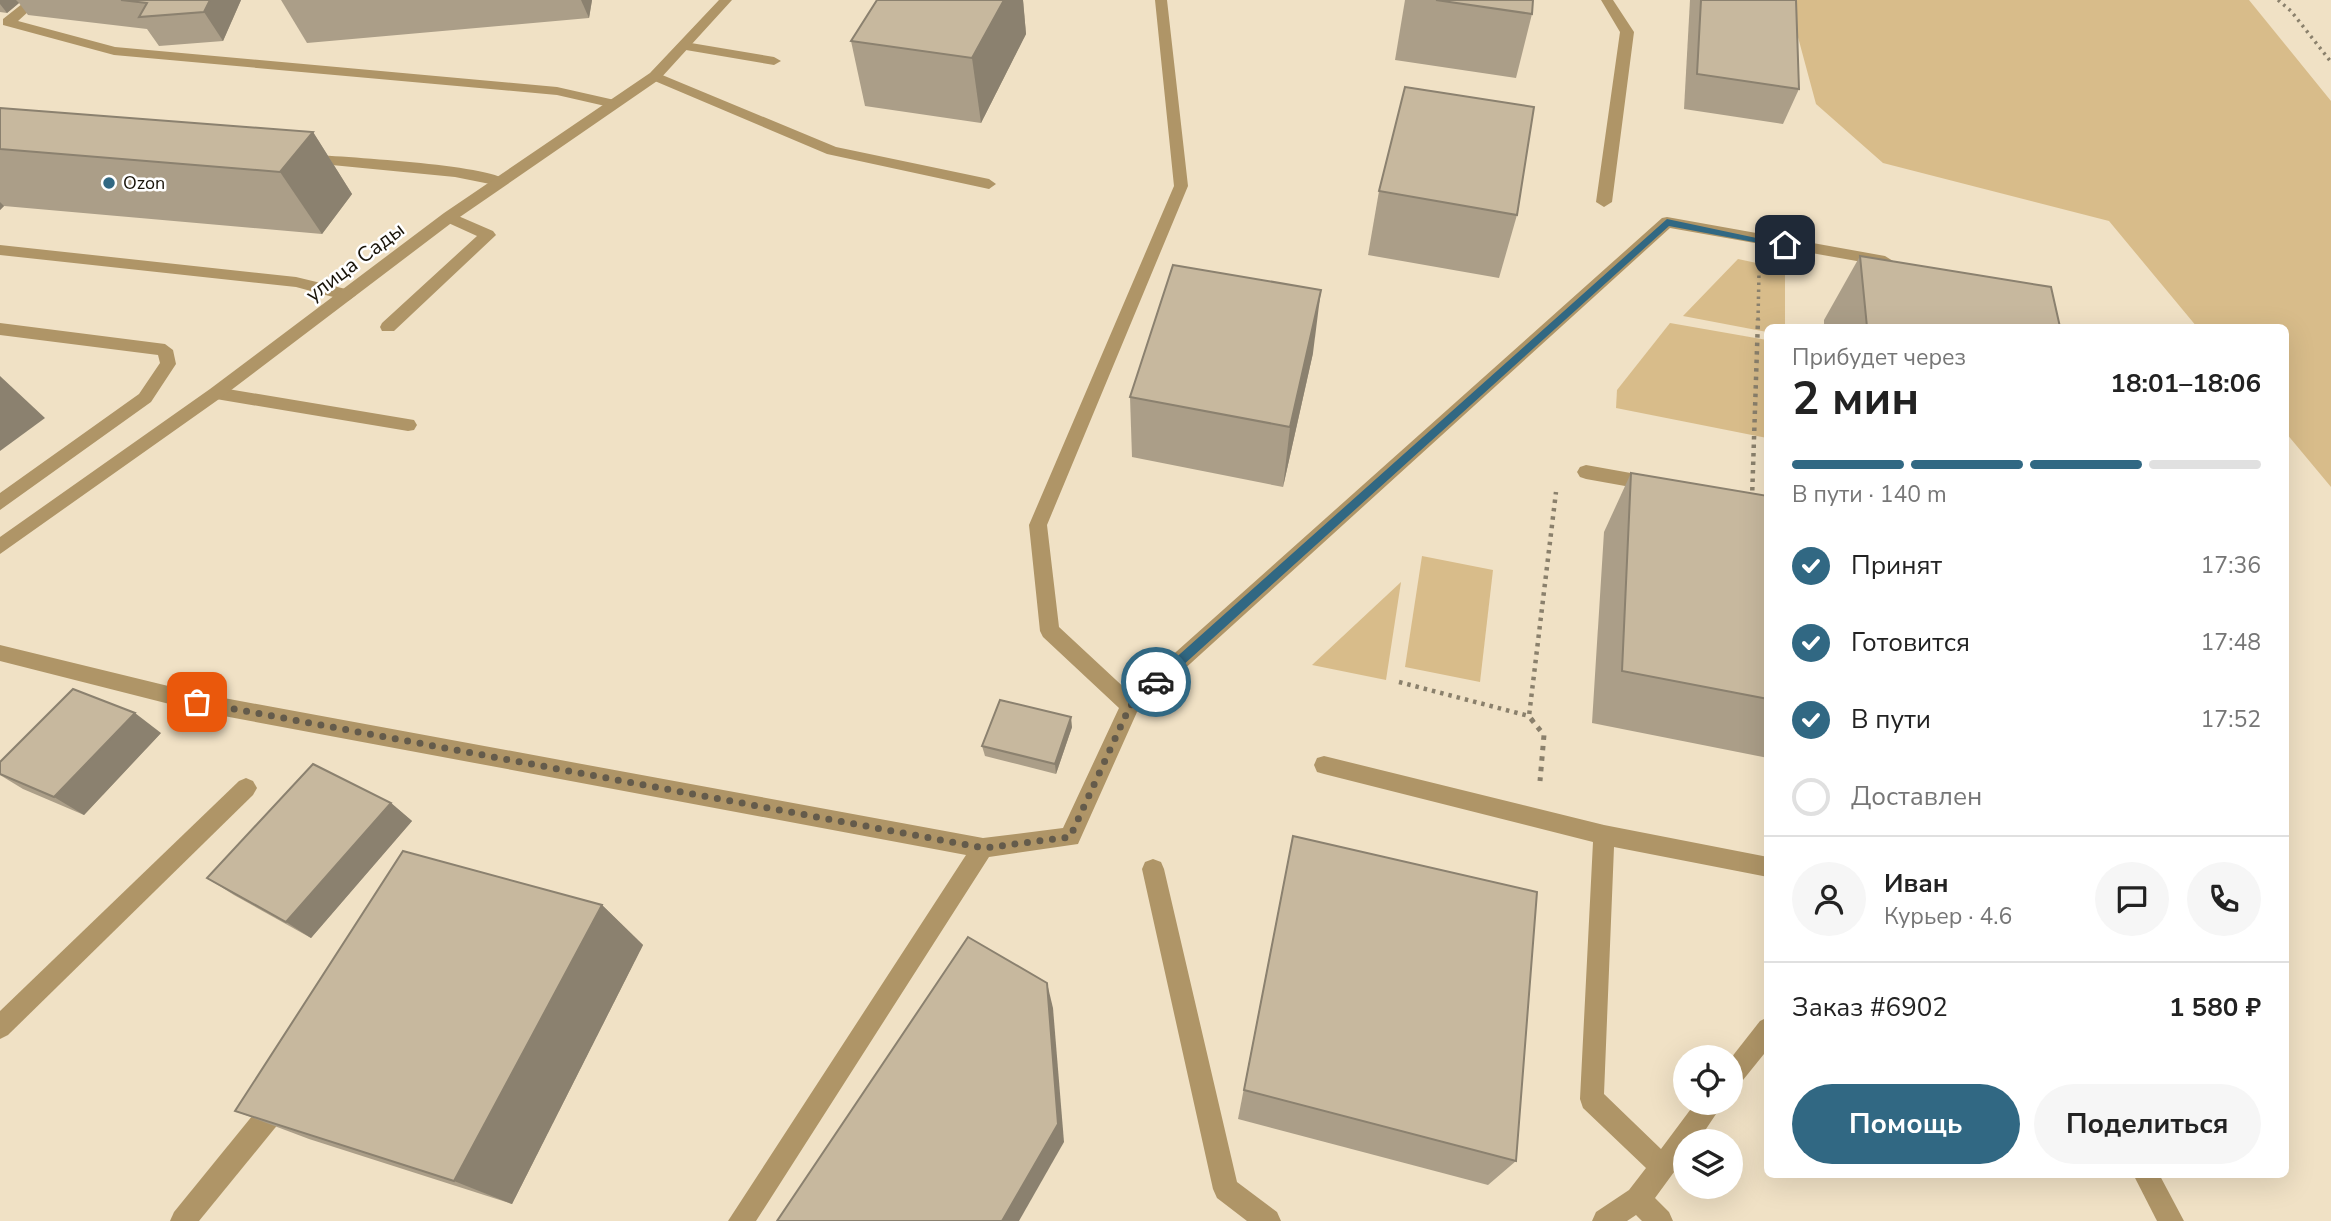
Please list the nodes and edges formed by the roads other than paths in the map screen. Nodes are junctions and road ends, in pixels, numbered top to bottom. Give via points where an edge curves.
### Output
1 (34, 0) edge
2 (726, 0) edge
3 (1161, 0) edge
4 (1607, 0) edge
5 (685, 46) junction
6 (774, 61) dead end
7 (655, 76) junction
8 (614, 104) junction
9 (290, 157) edge
10 (500, 181) junction
11 (989, 184) dead end
12 (1604, 202) dead end
13 (449, 217) junction
14 (0, 250) edge
15 (1904, 264) edge
16 (348, 295) junction
17 (388, 327) dead end
18 (0, 329) edge
19 (215, 393) junction
20 (408, 425) dead end
21 (1586, 472) road end
22 (1675, 488) edge
23 (0, 503) edge
24 (0, 547) edge
25 (0, 653) edge
26 (1130, 706) junction
27 (1324, 765) dead end
28 (246, 788) dead end
29 (1604, 835) junction
30 (984, 848) junction
31 (1764, 866) edge
32 (1153, 869) dead end
33 (0, 1027) edge
34 (1764, 1034) edge
35 (1743, 1061) edge
36 (297, 1082) edge
37 (1702, 1115) edge
38 (1662, 1167) junction
39 (2147, 1178) edge
40 (1638, 1199) junction
41 (183, 1221) edge
42 (741, 1221) edge
43 (1268, 1221) edge
44 (1605, 1221) edge
45 (1660, 1221) edge
46 (2171, 1221) edge

1 - 8 street via 8,22 114,51 557,91
2 - 5 street, улица Сады
3 - 26 street via 1181,186 1038,524 1050,631
4 - 12 street via 1627,32
5 - 6 street
5 - 7 street, улица Сады
7 - 8 street, улица Сады
7 - 11 street via 832,151
8 - 10 street, улица Сады
9 - 10 street via 455,172
10 - 13 street, улица Сады
13 - 16 street, улица Сады
13 - 17 street via 488,235
14 - 16 street via 296,282
15 - 26 lane via 1667,222
16 - 19 street, улица Сады
18 - 23 street via 165,350 168,364 145,398
19 - 20 street
19 - 24 street, улица Сады
21 - 22 street
25 - 30 street via 197,702
26 - 30 street via 1070,837
27 - 29 street
28 - 33 street
29 - 31 street
29 - 38 street via 1592,1099
30 - 42 street
32 - 43 street via 1226,1189
34 - 35 street
36 - 41 street
37 - 38 street
38 - 40 street
39 - 46 street
40 - 44 street
40 - 45 street

